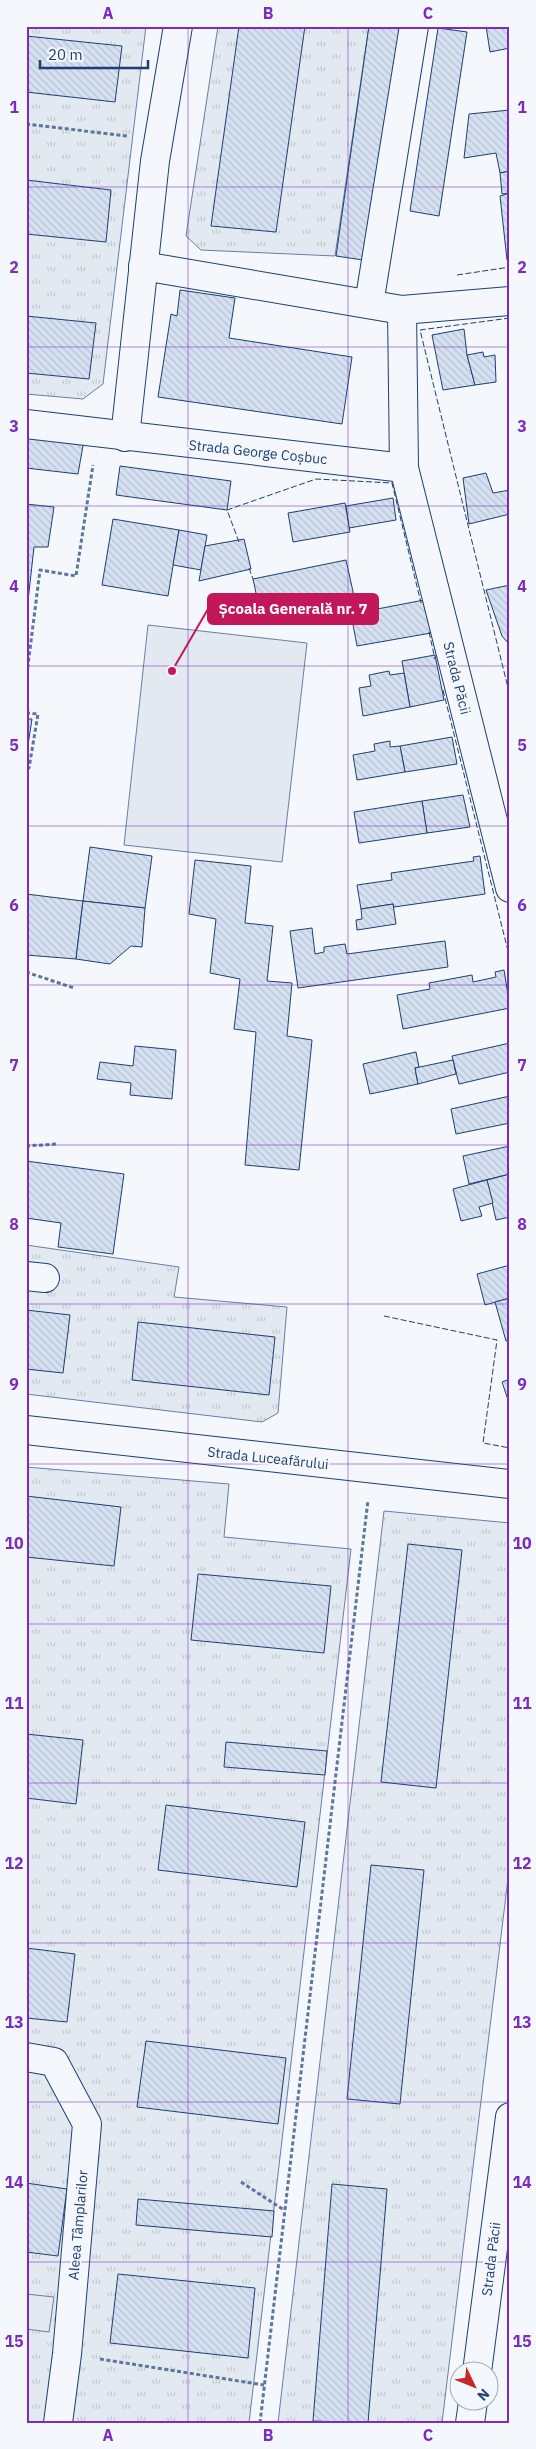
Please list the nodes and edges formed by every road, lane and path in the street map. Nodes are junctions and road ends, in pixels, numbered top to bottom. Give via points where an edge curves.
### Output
1 (178, 26) edge
2 (414, 26) edge
3 (26, 124) edge
4 (129, 136) dead end
5 (142, 266) junction
6 (510, 301) edge
7 (369, 304) junction
8 (402, 310) junction
9 (26, 424) edge
10 (98, 434) junction
11 (125, 437) junction
12 (404, 468) junction
13 (26, 681) edge
14 (26, 713) edge
15 (26, 768) edge
16 (510, 888) edge
17 (26, 972) edge
18 (74, 988) dead end
19 (58, 1144) dead end
20 (26, 1146) edge
21 (26, 1430) edge
22 (510, 1484) edge
23 (369, 1497) dead end
24 (26, 2056) edge
25 (510, 2117) edge
26 (241, 2182) dead end
27 (285, 2211) junction
28 (67, 2354) junction
29 (478, 2362) edge
30 (264, 2386) junction
31 (58, 2423) edge
32 (260, 2423) edge

1 - 5 street via 155,161
2 - 7 street
3 - 4 path
5 - 7 street
5 - 11 street
6 - 8 street
7 - 8 street
8 - 12 street
9 - 10 street, Strada George Coșbuc
10 - 11 street, Strada George Coșbuc
10 - 13 path via 76,576 40,570
11 - 12 street, Strada George Coșbuc
12 - 16 street, Strada Păcii
14 - 15 path via 38,714 29,768
17 - 18 path
19 - 20 path
21 - 22 street, Strada Luceafărului
23 - 27 path
24 - 28 street, Aleea Tâmplarilor via 54,2062 87,2124
25 - 29 street, Strada Păcii
26 - 27 path
27 - 30 path
28 - 30 path
28 - 31 street, Aleea Tâmplarilor
30 - 32 path

